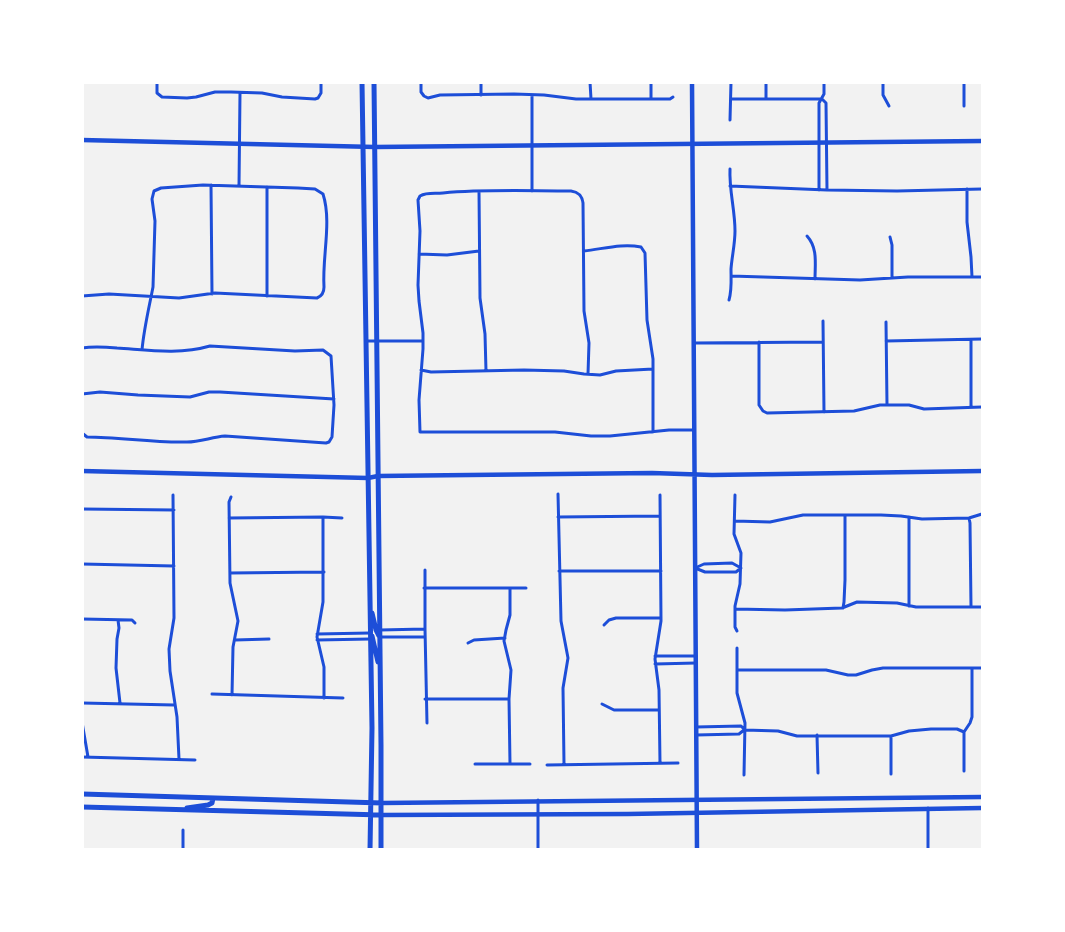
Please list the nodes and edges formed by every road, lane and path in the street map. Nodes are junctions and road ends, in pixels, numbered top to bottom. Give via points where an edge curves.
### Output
1 (157, 82) edge
2 (321, 82) edge
3 (362, 82) edge
4 (374, 82) edge
5 (421, 82) edge
6 (481, 82) edge
7 (590, 82) edge
8 (651, 82) edge
9 (692, 82) edge
10 (731, 82) edge
11 (766, 82) edge
12 (824, 82) edge
13 (883, 82) edge
14 (964, 82) edge
15 (240, 93) junction
16 (482, 95) junction
17 (532, 95) junction
18 (673, 97) dead end
19 (590, 99) junction
20 (651, 99) junction
21 (730, 99) junction
22 (766, 99) junction
23 (822, 99) junction
24 (889, 106) dead end
25 (964, 106) dead end
26 (730, 120) dead end
27 (82, 140) edge
28 (982, 141) edge
29 (239, 144) junction
30 (819, 144) junction
31 (826, 144) junction
32 (692, 145) junction
33 (532, 146) junction
34 (362, 147) junction
35 (375, 147) junction
36 (730, 169) dead end
37 (211, 185) junction
38 (239, 186) junction
39 (730, 186) junction
40 (266, 187) junction
41 (968, 189) junction
42 (982, 189) edge
43 (820, 190) junction
44 (827, 190) junction
45 (479, 191) junction
46 (532, 191) junction
47 (807, 236) dead end
48 (890, 237) dead end
49 (480, 251) junction
50 (584, 251) junction
51 (419, 254) junction
52 (731, 276) junction
53 (972, 277) junction
54 (982, 277) edge
55 (892, 278) junction
56 (815, 279) junction
57 (212, 294) junction
58 (82, 296) edge
59 (267, 296) junction
60 (151, 297) junction
61 (730, 300) dead end
62 (823, 321) dead end
63 (886, 322) dead end
64 (982, 339) edge
65 (366, 340) junction
66 (971, 340) junction
67 (376, 341) junction
68 (423, 341) junction
69 (886, 341) junction
70 (759, 342) junction
71 (823, 342) junction
72 (694, 343) junction
73 (82, 348) edge
74 (142, 350) junction
75 (653, 369) junction
76 (421, 370) junction
77 (486, 371) junction
78 (588, 374) junction
79 (82, 394) edge
80 (334, 398) junction
81 (886, 405) junction
82 (982, 407) edge
83 (971, 408) junction
84 (824, 412) junction
85 (694, 430) junction
86 (653, 432) junction
87 (83, 434) edge
88 (82, 471) edge
89 (982, 471) edge
90 (694, 474) junction
91 (378, 476) junction
92 (368, 478) junction
93 (558, 494) dead end
94 (173, 495) dead end
95 (660, 495) dead end
96 (735, 495) dead end
97 (231, 497) dead end
98 (82, 509) edge
99 (174, 510) junction
100 (982, 514) edge
101 (846, 515) junction
102 (323, 516) junction
103 (660, 516) junction
104 (558, 517) junction
105 (909, 517) junction
106 (230, 518) junction
107 (342, 518) dead end
108 (969, 518) junction
109 (735, 521) junction
110 (82, 564) edge
111 (174, 566) junction
112 (695, 568) junction
113 (741, 568) junction
114 (425, 570) dead end
115 (661, 570) junction
116 (560, 571) junction
117 (324, 572) junction
118 (230, 573) junction
119 (424, 588) junction
120 (510, 588) junction
121 (526, 588) dead end
122 (370, 603) junction
123 (909, 606) junction
124 (971, 606) junction
125 (982, 606) edge
126 (842, 608) junction
127 (735, 609) junction
128 (661, 618) junction
129 (82, 619) edge
130 (118, 620) junction
131 (135, 622) dead end
132 (604, 625) dead end
133 (425, 629) junction
134 (380, 630) junction
135 (737, 631) dead end
136 (370, 632) junction
137 (317, 634) junction
138 (380, 637) junction
139 (425, 637) junction
140 (504, 638) junction
141 (270, 639) dead end
142 (370, 639) junction
143 (235, 640) junction
144 (317, 640) junction
145 (468, 643) dead end
146 (737, 648) dead end
147 (655, 656) junction
148 (696, 656) junction
149 (696, 663) junction
150 (655, 664) junction
151 (972, 668) junction
152 (982, 668) edge
153 (380, 670) junction
154 (737, 670) junction
155 (212, 694) dead end
156 (232, 695) junction
157 (324, 698) junction
158 (343, 698) dead end
159 (426, 699) junction
160 (509, 699) junction
161 (82, 703) edge
162 (120, 704) junction
163 (602, 704) dead end
164 (174, 705) junction
165 (659, 710) junction
166 (82, 722) edge
167 (427, 722) dead end
168 (696, 727) junction
169 (745, 730) junction
170 (964, 732) junction
171 (696, 735) junction
172 (817, 735) junction
173 (891, 736) junction
174 (82, 757) edge
175 (88, 757) junction
176 (179, 759) junction
177 (195, 760) dead end
178 (660, 763) junction
179 (678, 763) dead end
180 (474, 764) dead end
181 (510, 764) junction
182 (530, 764) dead end
183 (564, 764) junction
184 (547, 765) dead end
185 (964, 770) dead end
186 (818, 773) dead end
187 (744, 774) dead end
188 (891, 774) dead end
189 (82, 794) edge
190 (982, 797) edge
191 (213, 798) junction
192 (538, 800) junction
193 (697, 800) junction
194 (382, 802) junction
195 (371, 803) junction
196 (82, 808) edge
197 (928, 808) junction
198 (982, 808) edge
199 (177, 810) junction
200 (697, 813) junction
201 (538, 814) junction
202 (371, 816) junction
203 (382, 816) junction
204 (183, 830) dead end
205 (183, 850) edge
206 (370, 850) edge
207 (381, 850) edge
208 (538, 850) edge
209 (697, 850) edge
210 (928, 850) edge

1 - 15 street via 157,93 162,98 196,98 215,92
2 - 15 street via 320,96 315,99
3 - 34 main road
4 - 35 main road
5 - 16 street via 421,92 428,98
6 - 16 street
7 - 19 street
8 - 20 street
9 - 32 main road
10 - 21 street
11 - 22 street
12 - 23 street
13 - 24 street
14 - 25 street
15 - 29 street
16 - 17 street
17 - 19 street
17 - 33 street
18 - 20 street
19 - 20 street
21 - 22 street
21 - 26 street
22 - 23 street
23 - 30 street via 819,103
23 - 31 street via 826,104
27 - 29 main road
28 - 31 main road
29 - 34 main road
29 - 38 street
30 - 31 main road
30 - 32 main road
30 - 43 street
31 - 44 street
32 - 33 main road
32 - 72 main road
33 - 35 main road
33 - 46 street
34 - 35 main road
34 - 65 main road
35 - 67 main road
36 - 39 street
37 - 38 street
37 - 57 street
37 - 60 street via 161,188 154,192
38 - 40 street
39 - 43 street
39 - 52 street via 735,228
40 - 59 street
40 - 59 street via 321,192 327,236 324,286 320,297
41 - 42 street
41 - 44 street
41 - 53 street
43 - 44 street
45 - 46 street
45 - 49 street
45 - 51 street via 420,196
46 - 50 street via 580,194
47 - 56 street via 815,251
48 - 55 street
49 - 51 street via 447,256
49 - 77 street
50 - 75 street via 636,246 645,253
50 - 78 street
51 - 68 street via 418,293
52 - 56 street
52 - 61 street
53 - 54 street
53 - 55 street
55 - 56 street
57 - 59 street
57 - 60 street
58 - 60 street
60 - 74 street
62 - 71 street
63 - 69 street
64 - 66 street
65 - 67 street
65 - 92 main road
66 - 69 street
66 - 83 street
67 - 68 street
67 - 91 main road
68 - 76 street
69 - 81 street
70 - 71 street
70 - 72 street
70 - 84 street via 759,405 763,411
71 - 84 street
72 - 85 main road
73 - 74 street
74 - 80 street via 178,352 210,346 323,350 330,356
75 - 78 street
75 - 86 street
76 - 77 street
76 - 86 street via 420,432 555,432 591,436
77 - 78 street
79 - 80 street via 190,397 220,392
80 - 87 street via 332,436 326,443 225,436 164,442 87,437
81 - 83 street via 924,409
81 - 84 street via 854,412
82 - 83 street
85 - 86 street
85 - 90 main road
88 - 92 main road
89 - 90 main road
90 - 91 main road
90 - 112 main road
91 - 92 main road
91 - 134 main road
92 - 122 main road
93 - 104 street
94 - 99 street
95 - 103 street
96 - 109 street
97 - 106 street
98 - 99 street
99 - 111 street
100 - 108 street
101 - 105 street
101 - 109 street via 803,515 770,522
101 - 126 street
102 - 106 street
102 - 107 street
102 - 117 street
103 - 104 street
103 - 115 street
104 - 116 street
105 - 108 street
105 - 123 street
106 - 118 street
108 - 124 street
109 - 113 street via 734,534 741,553
110 - 111 street
111 - 164 street via 174,618 169,649
112 - 113 street via 704,564 732,563
112 - 113 street via 705,572 736,572
112 - 148 main road
113 - 127 street
114 - 119 street
115 - 116 street
115 - 128 street
116 - 183 street via 561,627 568,658 563,688
117 - 118 street
117 - 137 street
118 - 143 street via 238,621
119 - 120 street
119 - 133 street
120 - 121 street
120 - 140 street via 510,615
122 - 136 main road
122 - 138 main road
123 - 124 street
123 - 126 street via 857,602
124 - 125 street
126 - 127 street
127 - 135 street
128 - 132 street via 616,618
128 - 147 street
129 - 130 street
130 - 131 street
130 - 162 street via 116,668
133 - 134 street
133 - 139 street
134 - 138 main road
136 - 137 street
136 - 142 main road
136 - 153 main road
137 - 144 street
138 - 139 street
138 - 153 main road
139 - 159 street
140 - 145 street
140 - 160 street via 511,670
141 - 143 street
142 - 144 street
142 - 195 main road
143 - 156 street
144 - 157 street via 324,667
146 - 154 street
147 - 148 street
147 - 150 street
148 - 149 main road
149 - 150 street
149 - 168 main road
150 - 165 street
151 - 152 street
151 - 154 street via 883,668 856,675 826,670
151 - 170 street via 972,718
153 - 194 main road
154 - 169 street via 737,693
155 - 156 street
156 - 157 street
157 - 158 street
159 - 160 street
159 - 167 street
160 - 181 street
161 - 162 street
162 - 164 street
163 - 165 street via 614,710
164 - 176 street
165 - 178 street
166 - 175 street
168 - 169 street via 740,726
168 - 171 main road
169 - 171 street via 739,734
169 - 172 street
169 - 187 street
170 - 173 street via 931,729
170 - 185 street
171 - 193 main road
172 - 173 street
172 - 186 street
173 - 188 street
174 - 175 street
175 - 176 street
176 - 177 street
178 - 179 street
178 - 183 street
180 - 181 street
181 - 182 street
183 - 184 street
189 - 191 main road
190 - 193 main road
191 - 195 main road
191 - 199 main road via 208,805
192 - 193 main road
192 - 194 main road
192 - 201 street
193 - 200 main road
194 - 195 main road
194 - 203 main road
195 - 202 main road
196 - 199 main road
197 - 198 main road
197 - 200 main road
197 - 210 street
199 - 202 main road
200 - 201 main road
200 - 209 main road
201 - 203 main road
201 - 208 street
202 - 203 main road
202 - 206 main road
203 - 207 main road
204 - 205 street

